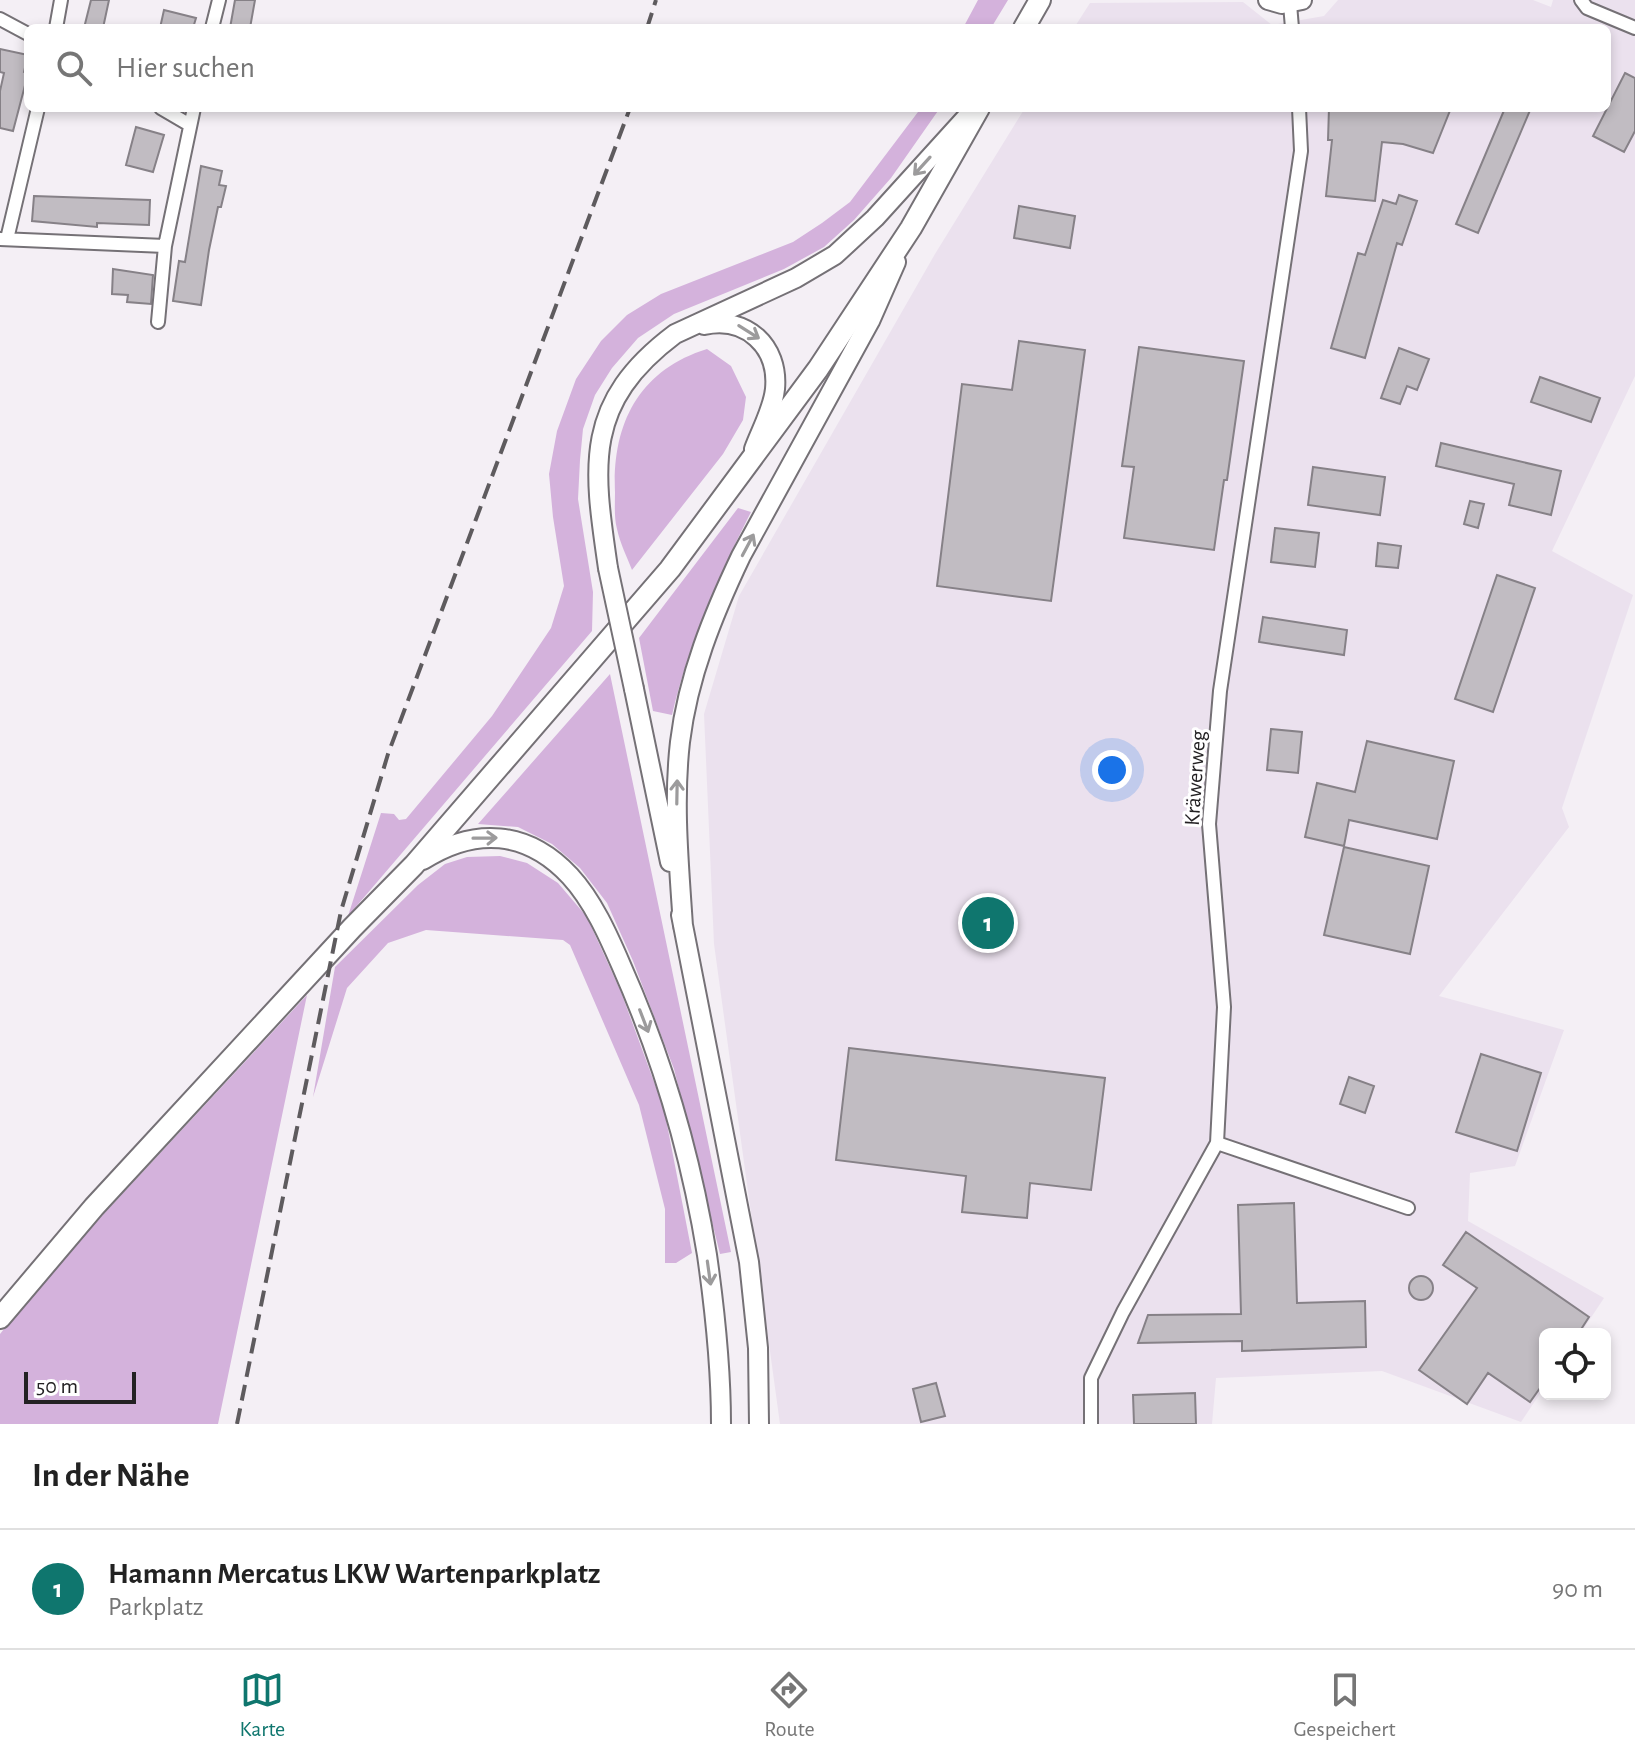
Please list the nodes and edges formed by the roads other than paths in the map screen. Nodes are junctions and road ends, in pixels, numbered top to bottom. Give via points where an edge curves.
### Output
1 (61, 0) edge
2 (219, 0) edge
3 (1268, 0) edge
4 (1581, 0) edge
5 (1296, 2) edge
6 (0, 19) edge
7 (57, 24) edge
8 (213, 24) edge
9 (1293, 24) edge
10 (1635, 28) edge
11 (24, 32) edge
12 (37, 112) edge
13 (168, 112) edge
14 (193, 112) edge
15 (973, 112) edge
16 (975, 112) edge
17 (1299, 112) edge
18 (190, 125) junction
19 (911, 228) junction
20 (3, 239) edge
21 (165, 246) junction
22 (158, 322) dead end
23 (675, 334) junction
24 (748, 465) junction
25 (414, 865) junction
26 (683, 926) junction
27 (1217, 1143) junction
28 (1408, 1208) dead end
29 (0, 1318) edge
30 (721, 1424) edge
31 (759, 1424) edge
32 (1091, 1424) edge

1 - 7 street
2 - 8 street
3 - 5 main road
4 - 10 street via 1587,8
5 - 9 street
6 - 11 street
12 - 20 street
13 - 18 street
14 - 18 street
15 -> 23 main road via 835,255
16 - 19 main road
17 - 27 street, Kräwerweg via 1301,151 1220,691 1209,824 1224,1007
18 - 21 street
19 - 24 main road
26 -> 19 main road via 677,781 695,671 741,556 870,321
20 - 21 street
21 - 22 street
23 -> 24 main road via 729,323 752,333 769,352 773,399
23 - 26 main road, bridge via 624,385 601,435 597,491 608,568
24 - 25 main road via 670,569
25 - 29 main road via 105,1195
25 -> 30 main road via 462,840 516,842 559,865 593,909 646,1025 688,1158 713,1301
26 - 31 main road via 749,1262
27 - 28 street
27 - 32 street, Kräwerweg via 1091,1378

